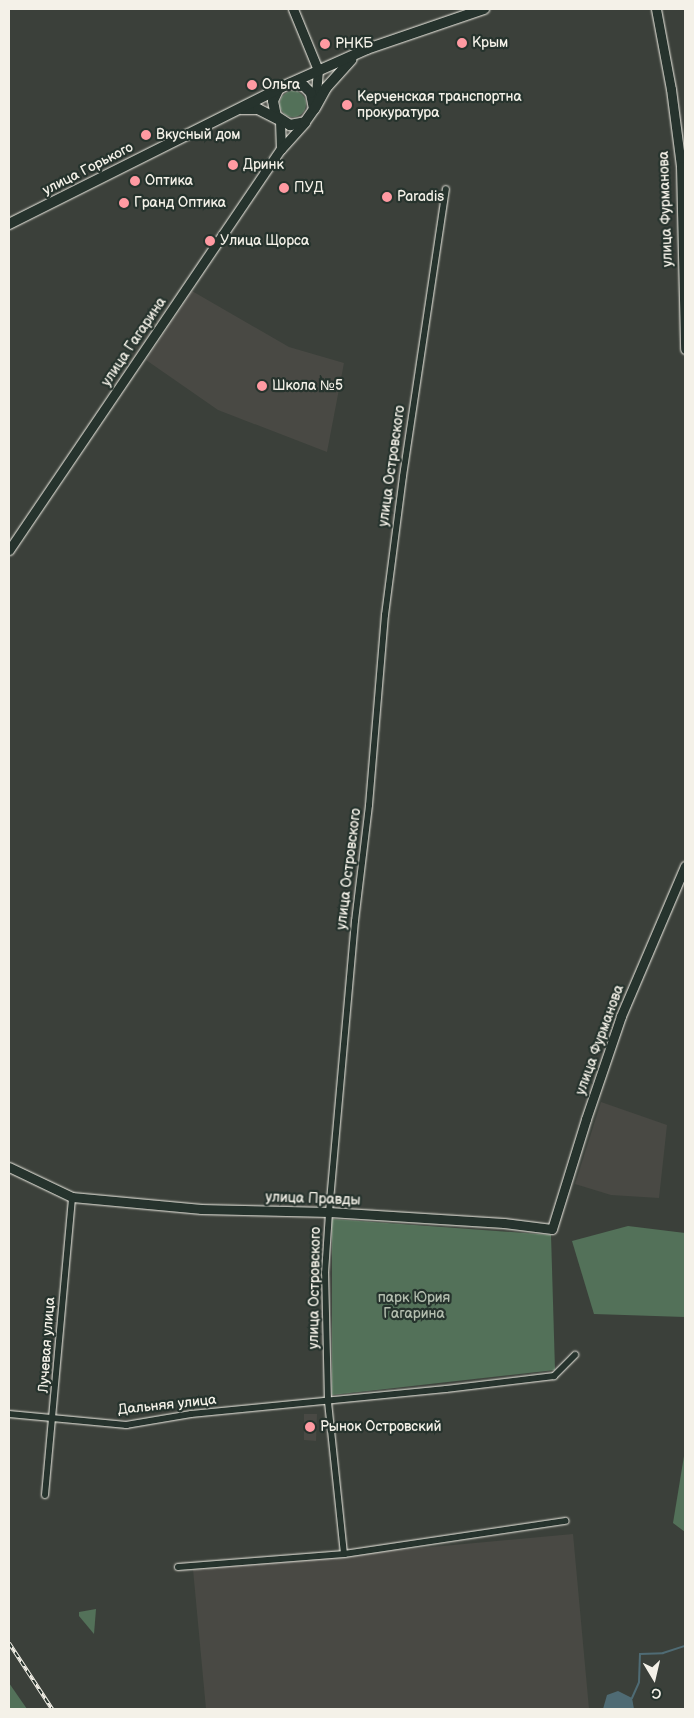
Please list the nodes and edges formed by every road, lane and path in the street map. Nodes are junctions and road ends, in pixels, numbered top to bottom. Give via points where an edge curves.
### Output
1 (293, 9) edge
2 (484, 9) edge
3 (656, 9) edge
4 (367, 49) junction
5 (318, 70) junction
6 (289, 84) junction
7 (279, 88) junction
8 (314, 109) junction
9 (233, 111) junction
10 (280, 120) junction
11 (305, 122) junction
12 (281, 149) junction
13 (446, 189) dead end
14 (9, 224) edge
15 (685, 349) edge
16 (9, 550) edge
17 (685, 866) edge
18 (9, 1167) edge
19 (72, 1197) junction
20 (328, 1212) junction
21 (552, 1229) joint
22 (575, 1355) dead end
23 (328, 1402) junction
24 (9, 1414) edge
25 (54, 1420) junction
26 (45, 1495) dead end
27 (566, 1521) dead end
28 (344, 1554) junction
29 (178, 1568) dead end

1 - 5 main road
2 - 4 main road, улица Горького
3 - 15 main road, улица Фурманова via 681,166
4 - 5 main road, улица Горького
4 - 8 main road, улица Горького via 342,68
5 - 6 main road, улица Горького
5 - 8 main road
6 - 7 main road, улица Горького
6 - 8 main road via 300,84 310,91
7 - 9 main road, улица Горького
7 - 10 main road via 272,106
8 - 11 main road
9 - 10 main road, улица Горького via 258,109
9 - 14 main road, улица Горького
10 - 11 main road via 290,125
10 - 12 main road
11 - 12 main road, улица Гагарина
12 - 16 main road, улица Гагарина
13 - 20 street, улица Островского via 386,606
17 - 21 main road, улица Фурманова via 621,1016
18 - 19 main road, улица Правды
19 - 20 main road, улица Правды via 201,1210
19 - 25 street, Лучевая улица
20 - 21 main road, улица Правды
20 - 23 street, улица Островского via 325,1273
22 - 23 street, Дальняя улица via 554,1376
23 - 25 street, Дальняя улица via 191,1414 126,1425
23 - 28 street, улица Островского
24 - 25 street, Дальняя улица
25 - 26 street, Лучевая улица
27 - 28 street
28 - 29 street

